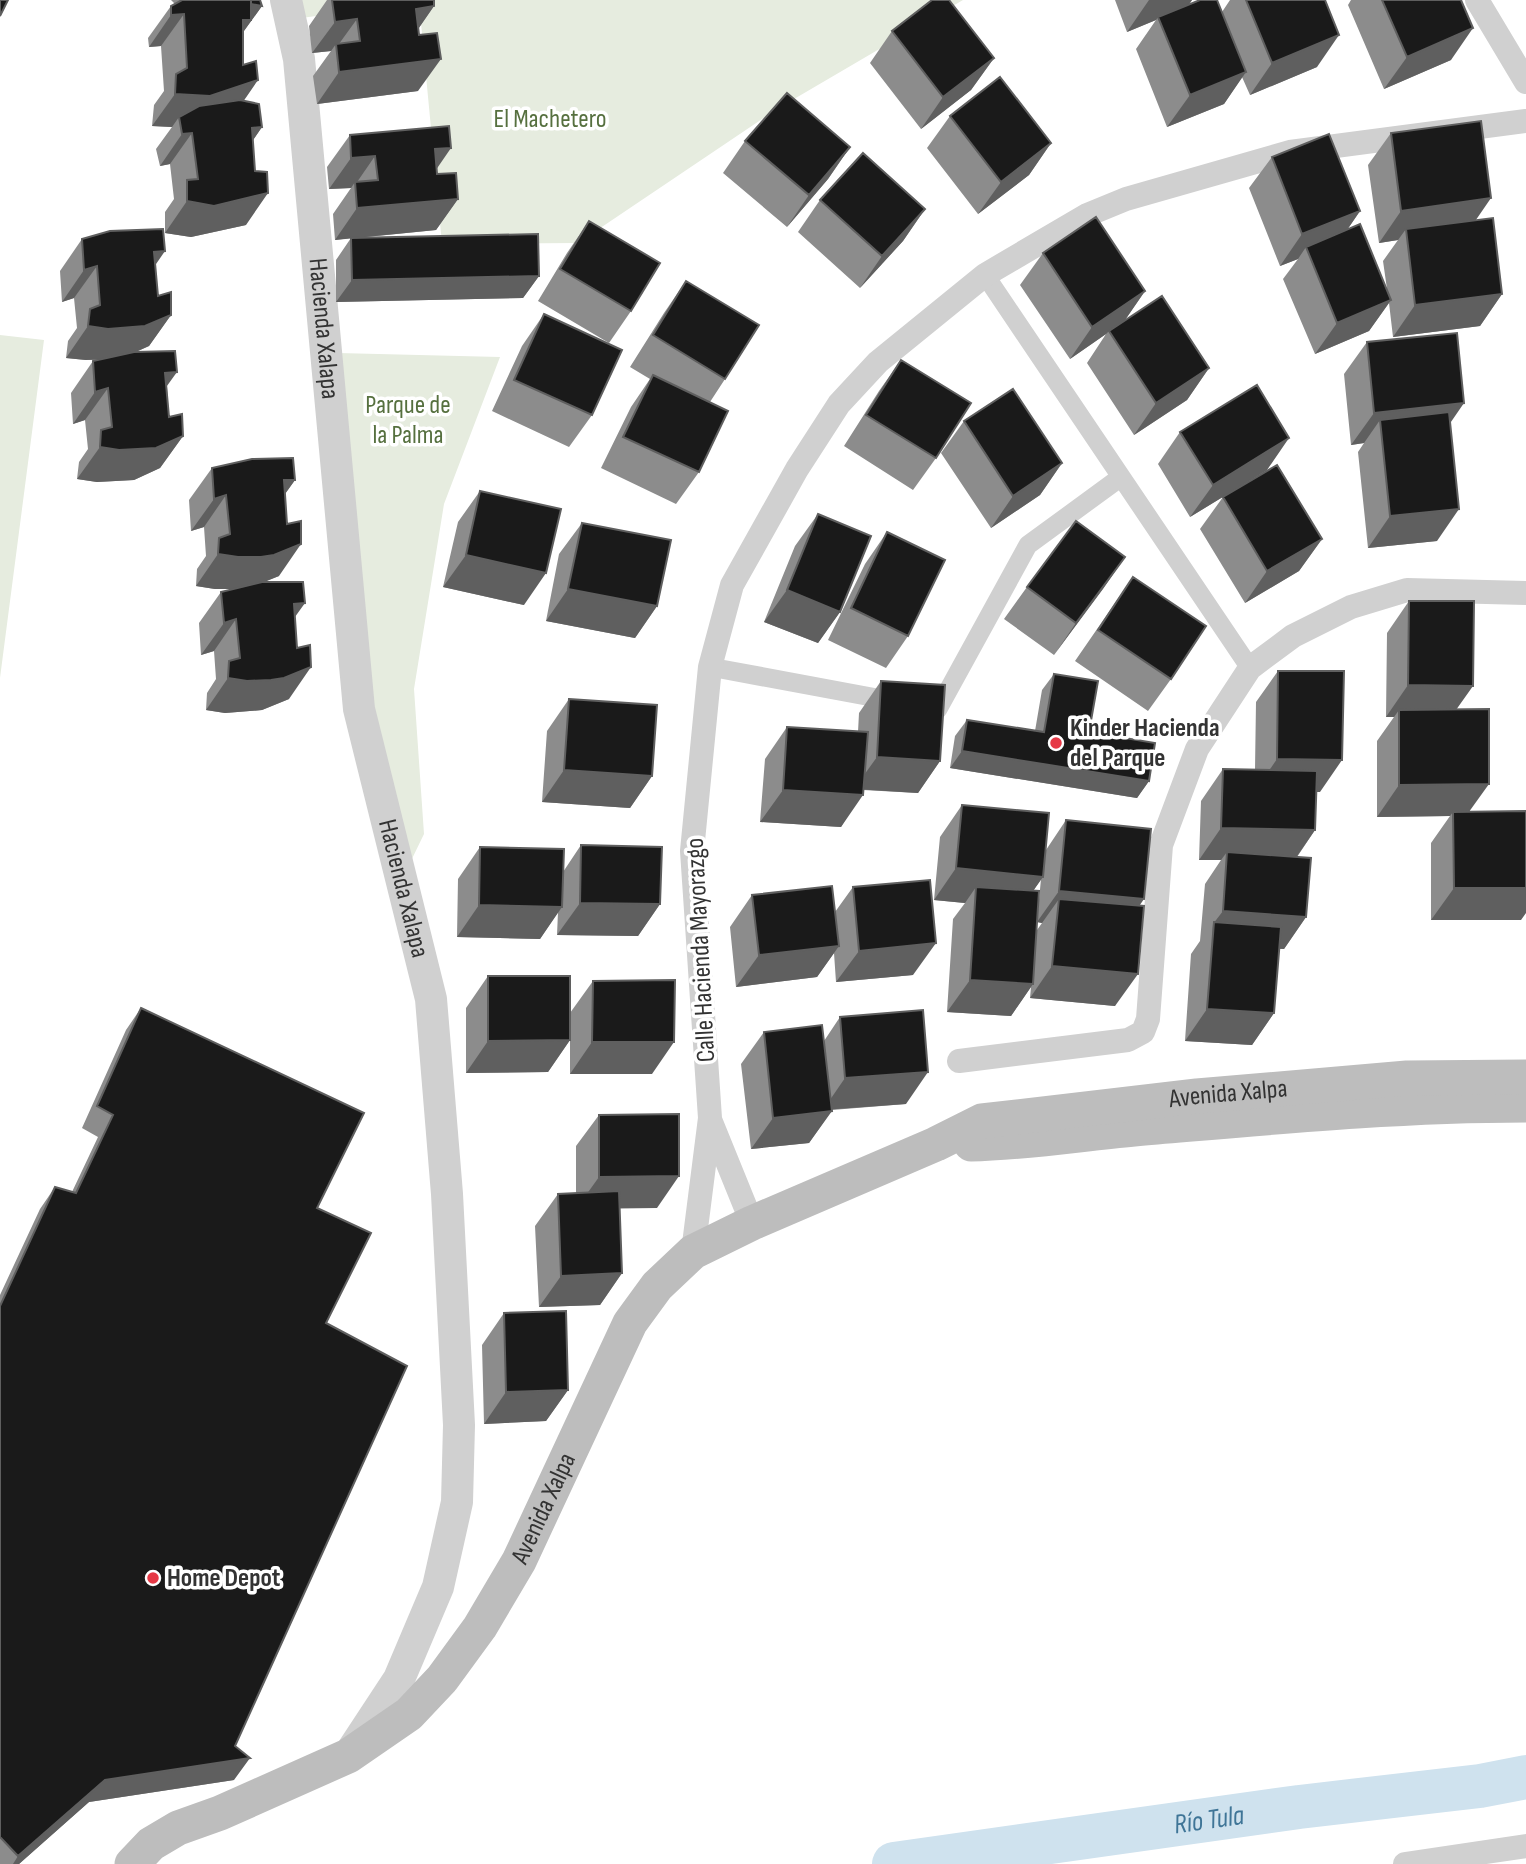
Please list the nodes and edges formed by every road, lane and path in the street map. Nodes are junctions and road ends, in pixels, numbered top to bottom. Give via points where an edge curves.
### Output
1 (286, 0) edge
2 (1477, 0) edge
3 (1526, 82) edge
4 (1526, 121) edge
5 (985, 275) junction
6 (1121, 477) junction
7 (1526, 593) edge
8 (710, 667) junction
9 (1250, 668) junction
10 (959, 1061) dead end
11 (1526, 1077) edge
12 (1408, 1093) junction
13 (1526, 1105) edge
14 (710, 1118) junction
15 (752, 1223) junction
16 (693, 1252) junction
17 (348, 1756) junction
18 (1526, 1846) edge
19 (1499, 1857) edge
20 (132, 1864) edge
21 (1405, 1864) edge

1 - 17 street, Hacienda Xalapa via 299,59 359,709 431,999 459,1424 457,1502 438,1587 399,1679
2 - 3 street
4 - 5 street, Calle Hacienda Mayorazgo via 1290,152 1152,190 1087,215
5 - 6 street
5 - 8 street, Calle Hacienda Mayorazgo via 878,362 839,404 733,585
6 - 8 street via 1028,545 937,709
6 - 9 street
7 - 9 street via 1407,590 1351,607 1293,636
8 - 14 street, Calle Hacienda Mayorazgo via 692,851
9 - 10 street via 1198,749 1161,845 1148,1019 1143,1032 1128,1040
11 - 12 main road, Avenida Xalpa
12 - 13 main road, Avenida Xalpa
12 - 15 main road, Avenida Xalpa via 982,1121
14 - 15 street, Calle Hacienda Mayorazgo
14 - 16 street, Calle Hacienda Mayorazgo
15 - 16 main road, Avenida Xalpa
16 - 17 main road, Avenida Xalpa via 657,1286 630,1323 539,1522 480,1627 442,1679 408,1714
17 - 20 main road, Avenida Xalpa via 178,1828 151,1844
18 - 19 street
19 - 21 street

